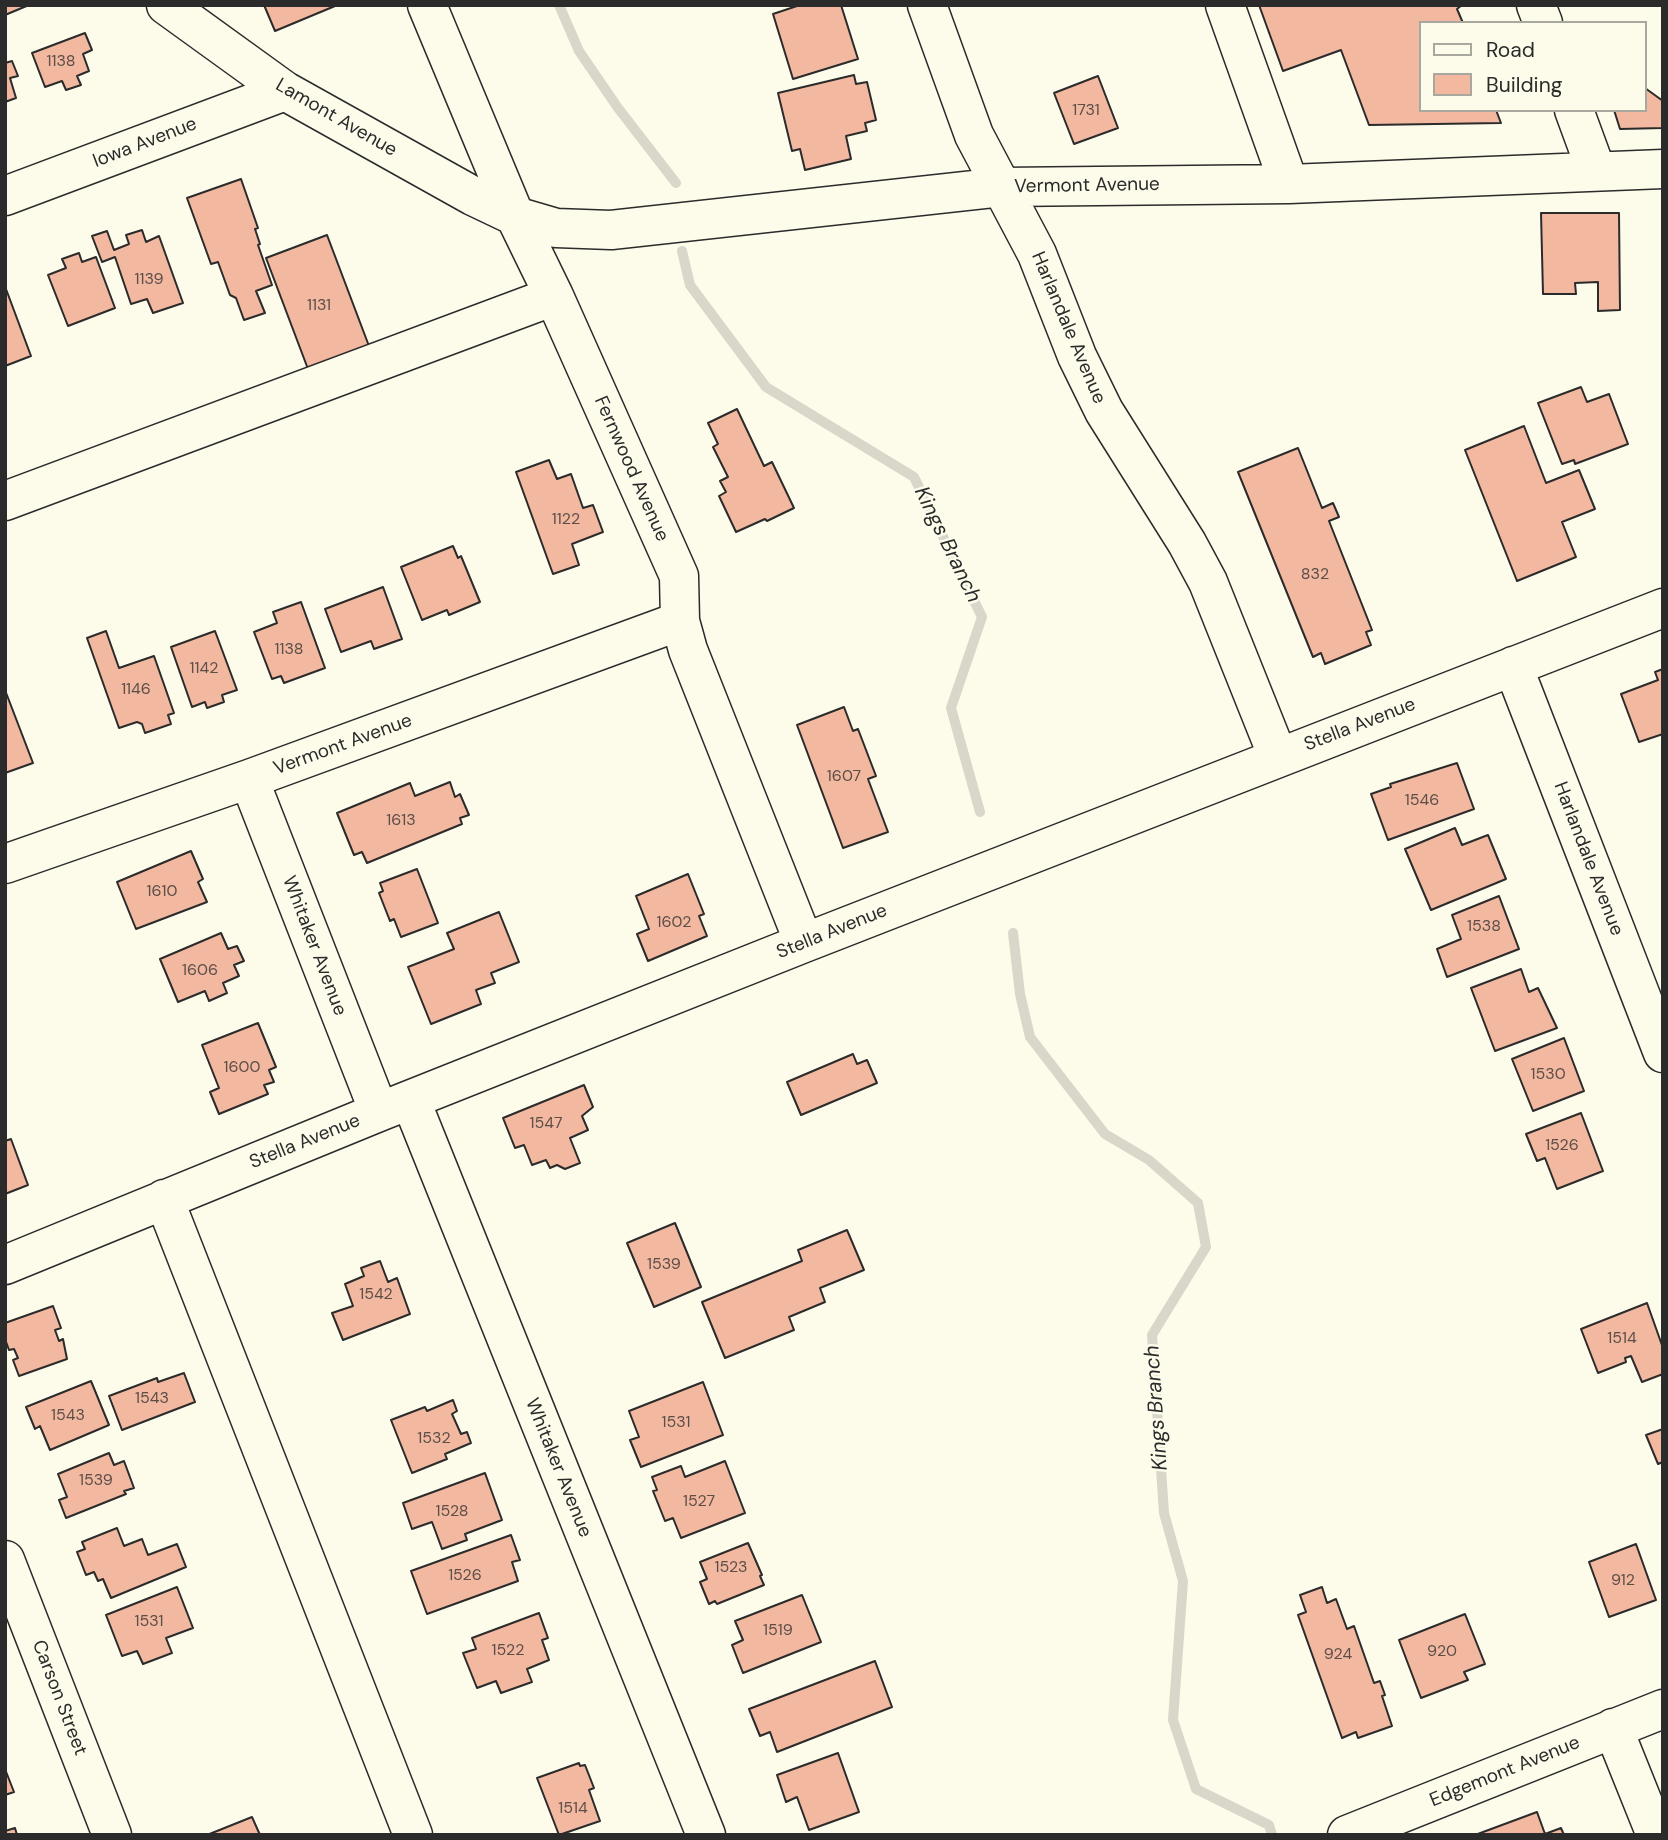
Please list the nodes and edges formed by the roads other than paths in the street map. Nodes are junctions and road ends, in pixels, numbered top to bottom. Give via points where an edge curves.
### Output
1 (166, 5) edge
2 (427, 5) edge
3 (927, 5) edge
4 (1225, 5) edge
5 (285, 91) junction
6 (1575, 112) edge
7 (1663, 169) edge
8 (1596, 170) junction
9 (1289, 184) junction
10 (1002, 187) junction
11 (5, 196) edge
12 (515, 216) junction
13 (554, 296) junction
14 (5, 501) edge
15 (1663, 608) edge
16 (680, 621) junction
17 (1513, 666) junction
18 (1278, 757) junction
19 (249, 779) junction
20 (5, 864) edge
21 (804, 943) junction
22 (1663, 1053) edge
23 (395, 1106) junction
24 (164, 1199) junction
25 (5, 1265) edge
26 (5, 1560) edge
27 (1663, 1709) edge
28 (1613, 1728) junction
29 (1358, 1833) edge
30 (112, 1835) edge
31 (413, 1835) edge
32 (706, 1835) edge
33 (1657, 1835) edge

1 - 5 street, Lamont Avenue
2 - 12 street, Fernwood Avenue
3 - 10 street, Harlandale Avenue via 974,135
4 - 9 street
5 - 11 street, Iowa Avenue
5 - 12 street, Lamont Avenue
6 - 8 street
7 - 8 street, Vermont Avenue
8 - 9 street, Vermont Avenue
9 - 10 street, Vermont Avenue
10 - 12 street, Vermont Avenue via 611,230 556,228
10 - 18 street, Harlandale Avenue via 1037,254 1104,411 1208,582
12 - 13 street, Fernwood Avenue
13 - 14 street
13 - 16 street, Fernwood Avenue via 679,576
15 - 17 street, Stella Avenue
16 - 19 street, Vermont Avenue
16 - 21 street, Fernwood Avenue
17 - 18 street, Stella Avenue
17 - 22 street, Harlandale Avenue
18 - 21 street, Stella Avenue
19 - 20 street, Vermont Avenue
19 - 23 street, Whitaker Avenue
21 - 23 street, Stella Avenue
23 - 24 street, Stella Avenue
23 - 32 street, Whitaker Avenue
24 - 25 street, Stella Avenue
24 - 31 street
26 - 30 street, Carson Street
27 - 28 street, Edgemont Avenue
28 - 29 street, Edgemont Avenue
28 - 33 street

